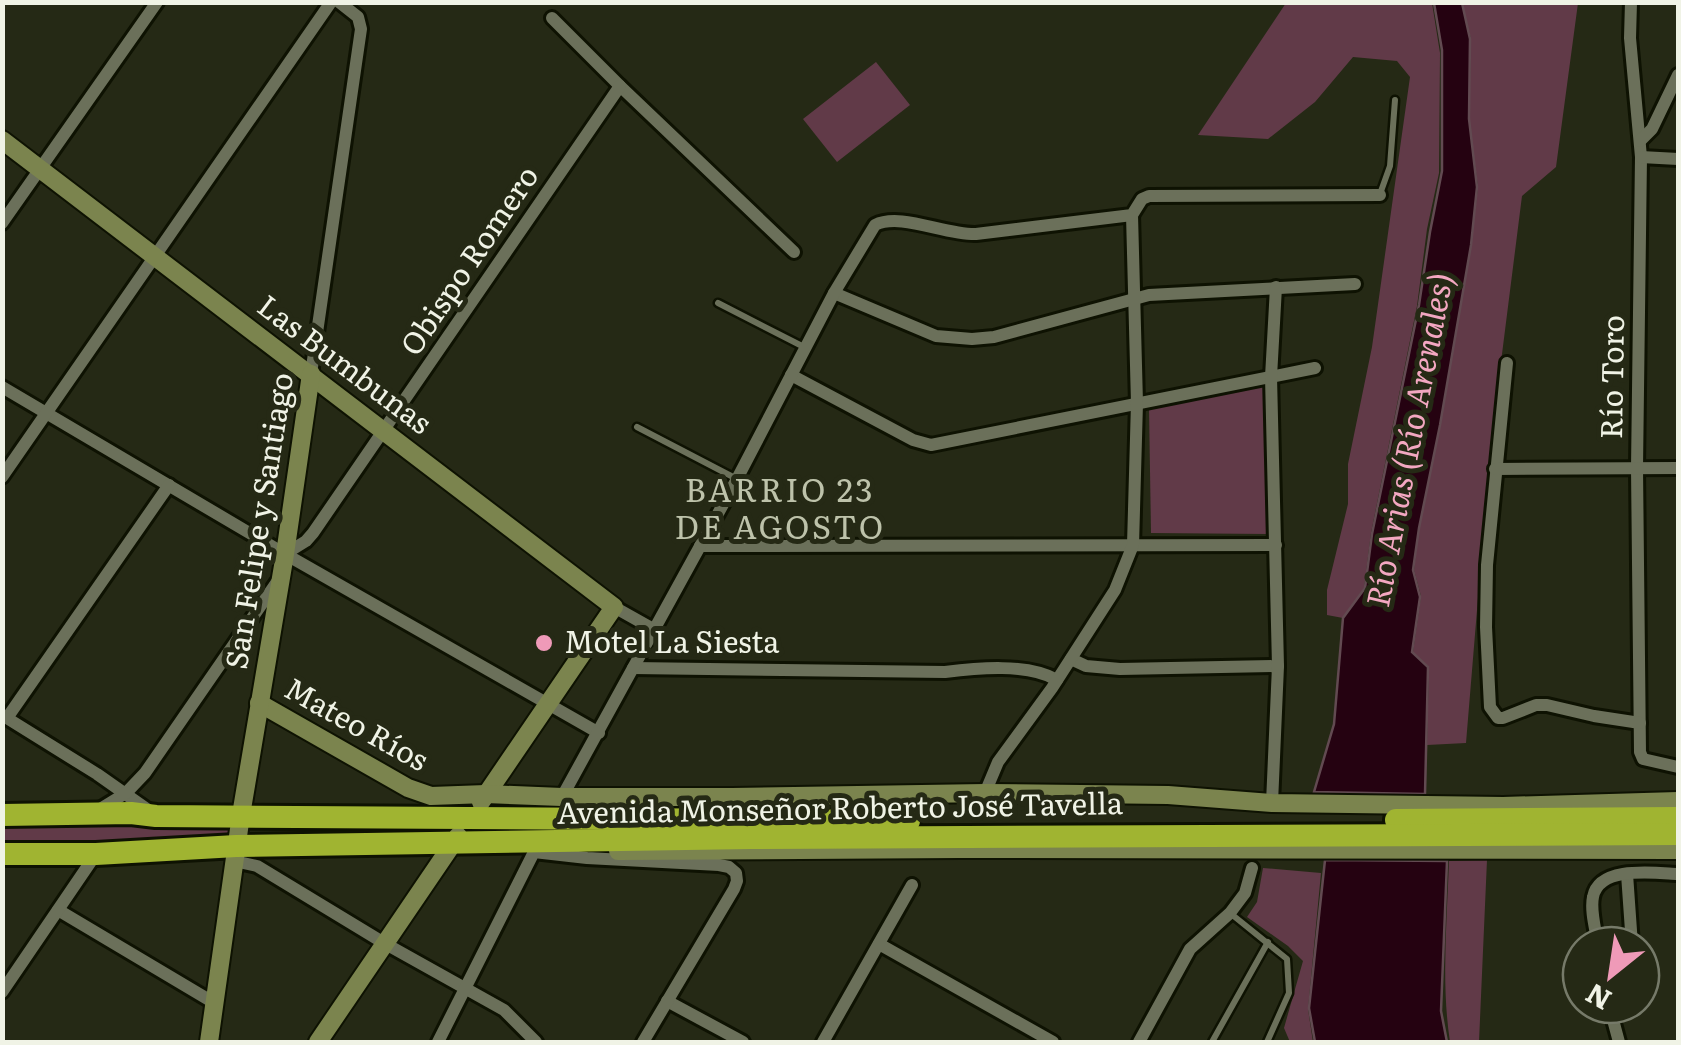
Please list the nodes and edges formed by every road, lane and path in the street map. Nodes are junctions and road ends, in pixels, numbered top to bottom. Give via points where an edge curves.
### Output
1 (157, 2) edge
2 (331, 2) edge
3 (338, 2) edge
4 (1631, 2) edge
5 (552, 18) dead end
6 (1678, 74) edge
7 (620, 86) junction
8 (1395, 100) dead end
9 (2, 140) edge
10 (1640, 141) junction
11 (1641, 157) junction
12 (1678, 159) edge
13 (40, 169) junction
14 (1380, 195) joint
15 (1132, 215) junction
16 (2, 223) edge
17 (794, 252) dead end
18 (154, 256) junction
19 (1356, 284) dead end
20 (1276, 287) junction
21 (834, 293) junction
22 (1133, 299) junction
23 (718, 302) dead end
24 (805, 348) junction
25 (1507, 363) dead end
26 (1315, 368) dead end
27 (311, 374) junction
28 (791, 376) junction
29 (1271, 376) junction
30 (2, 387) edge
31 (1136, 403) junction
32 (46, 414) junction
33 (637, 427) dead end
34 (384, 431) junction
35 (1495, 468) junction
36 (1637, 468) junction
37 (1678, 468) edge
38 (2, 477) edge
39 (736, 478) junction
40 (169, 486) junction
41 (1133, 545) junction
42 (1276, 545) junction
43 (700, 546) junction
44 (285, 554) junction
45 (281, 576) junction
46 (614, 607) junction
47 (654, 630) junction
48 (1071, 659) junction
49 (1278, 666) junction
50 (633, 668) junction
51 (1057, 680) junction
52 (260, 703) junction
53 (550, 704) junction
54 (5, 717) edge
55 (1640, 722) junction
56 (598, 733) junction
57 (1678, 767) edge
58 (126, 793) junction
59 (985, 793) junction
60 (486, 794) junction
61 (562, 798) junction
62 (1678, 801) edge
63 (2, 814) edge
64 (92, 814) junction
65 (156, 816) junction
66 (240, 816) junction
67 (1678, 818) edge
68 (469, 819) junction
69 (1278, 827) junction
70 (1502, 827) junction
71 (1678, 834) edge
72 (453, 843) junction
73 (1678, 850) edge
74 (534, 852) junction
75 (2, 854) edge
76 (96, 854) junction
77 (235, 854) junction
78 (1252, 868) dead end
79 (1627, 874) junction
80 (1678, 874) edge
81 (912, 884) dead end
82 (58, 910) junction
83 (1230, 913) junction
84 (1596, 925) edge
85 (1631, 925) edge
86 (1268, 942) junction
87 (384, 944) junction
88 (879, 944) junction
89 (465, 989) junction
90 (2, 992) edge
91 (667, 1002) junction
92 (216, 1004) junction
93 (209, 1042) edge
94 (318, 1042) edge
95 (438, 1042) edge
96 (536, 1042) edge
97 (643, 1042) edge
98 (743, 1042) edge
99 (823, 1042) edge
100 (1053, 1042) edge
101 (1138, 1042) edge
102 (1212, 1042) edge
103 (1267, 1042) edge

1 - 13 street
2 - 18 street
3 - 27 street, San Felipe y Santiago via 358,17 361,28
4 - 10 street, Río Toro
5 - 7 street
6 - 10 street
7 - 17 street
7 - 34 street, Obispo Romero
8 - 14 lane via 1390,166
9 - 13 street, Las Bumbunas
10 - 11 street, Río Toro
11 - 12 street
11 - 36 street, Río Toro
13 - 16 street
13 - 18 street, Las Bumbunas
14 - 15 street via 1149,196
15 - 21 street via 966,235 879,222
15 - 22 street
18 - 27 street, Las Bumbunas
18 - 32 street
19 - 20 street
20 - 22 street
20 - 29 street
21 - 22 street via 936,336 972,339
21 - 24 street
22 - 31 street
23 - 24 lane
24 - 28 street
25 - 35 street
26 - 29 street
27 - 34 street, Las Bumbunas
27 - 44 street, San Felipe y Santiago
28 - 31 street via 931,445
28 - 39 street
29 - 31 street
29 - 42 street
30 - 32 street
31 - 41 street
32 - 38 street
32 - 40 street
33 - 39 lane
34 - 44 street, Obispo Romero via 313,533
34 - 46 street, Las Bumbunas
35 - 36 street
35 - 55 street via 1486,594 1493,714 1503,718 1547,705
36 - 37 street
36 - 55 street, Río Toro
39 - 43 street
40 - 44 street
40 - 54 street
41 - 42 street
41 - 43 street
41 - 48 street
42 - 49 street
43 - 47 street
44 - 45 street, San Felipe y Santiago
44 - 53 street
45 - 52 street, San Felipe y Santiago
45 - 58 street
46 - 47 street, Las Bumbunas
46 - 53 street
47 - 50 street
48 - 49 street via 1120,669
48 - 51 street
49 - 69 street
50 - 51 street via 978,668 1045,672
50 - 56 street
51 - 59 street via 998,762
52 - 60 street, Mateo Ríos via 419,793
52 - 66 street, San Felipe y Santiago
53 - 56 street
53 - 60 street
54 - 58 street
55 - 57 street, Río Toro via 1643,759
56 - 61 street
58 - 64 street
58 - 65 street
59 - 61 street, Mateo Ríos
59 - 69 street, Mateo Ríos via 1168,796
60 - 61 street, Mateo Ríos
60 - 68 street
62 - 70 street
63 - 64 highway, Avenida Monseñor Roberto José Tavella
64 - 65 highway, Avenida Monseñor Roberto José Tavella
65 - 66 highway, Avenida Monseñor Roberto José Tavella
66 - 68 highway, Avenida Monseñor Roberto José Tavella
66 - 77 street, San Felipe y Santiago
67 - 70 highway, Avenida Monseñor Roberto José Tavella
68 - 69 highway, Avenida Monseñor Roberto José Tavella
68 - 72 street
69 - 70 highway, Avenida Monseñor Roberto José Tavella
69 - 72 highway, Avenida Monseñor Roberto José Tavella
69 - 74 street
70 - 71 highway, Avenida Monseñor Roberto José Tavella
70 - 73 street
72 - 74 street
72 - 77 highway, Avenida Monseñor Roberto José Tavella
72 - 87 street
74 - 89 street
74 - 91 street via 719,865 736,873 734,889
75 - 76 highway, Avenida Monseñor Roberto José Tavella
76 - 77 highway, Avenida Monseñor Roberto José Tavella
76 - 82 street
77 - 87 street
77 - 92 street, San Felipe y Santiago
78 - 83 street
79 - 80 street
79 - 84 street via 1598,884
79 - 85 street
81 - 88 street
82 - 90 street
82 - 92 street
83 - 86 lane
83 - 101 street via 1190,949
86 - 102 lane
86 - 103 lane via 1287,959 1289,993
87 - 89 street
87 - 94 street
88 - 99 street
88 - 100 street
89 - 95 street
89 - 96 street via 504,1010
91 - 97 street
91 - 98 street
92 - 93 street, San Felipe y Santiago

